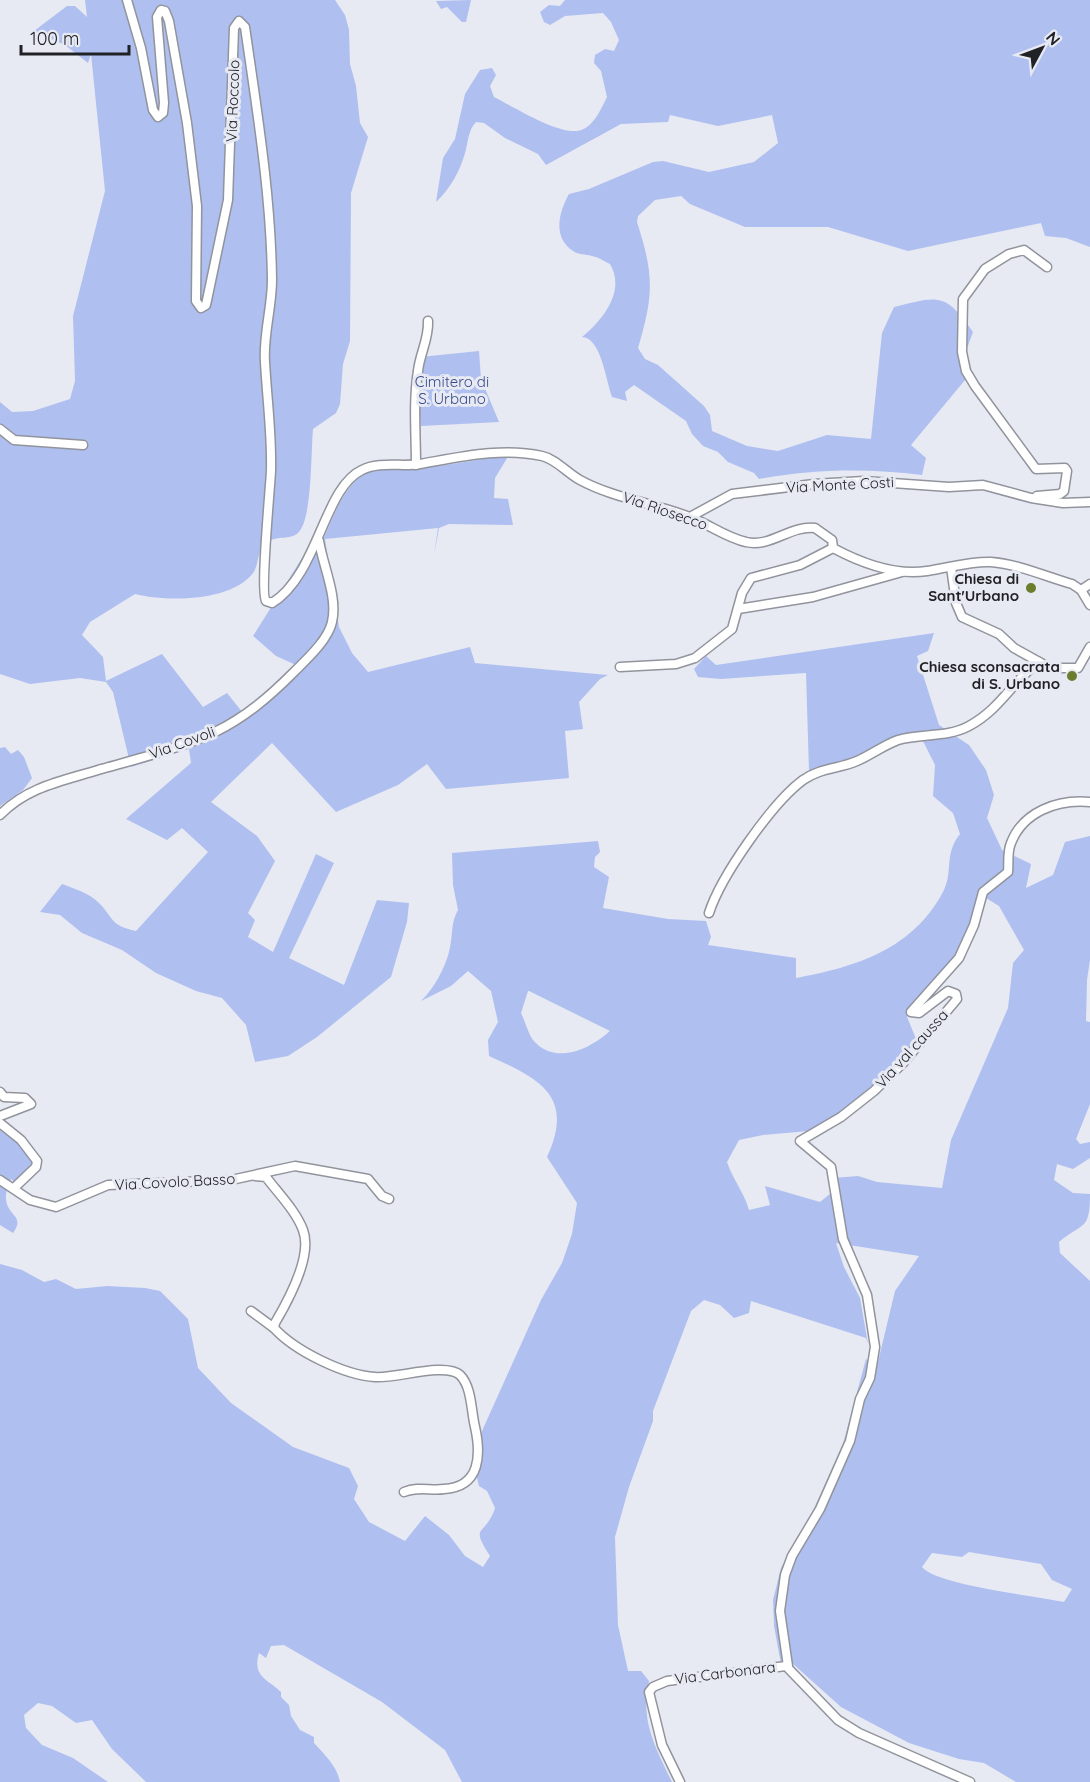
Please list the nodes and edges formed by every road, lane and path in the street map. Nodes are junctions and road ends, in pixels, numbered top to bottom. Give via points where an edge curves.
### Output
1 (127, 0) edge
2 (1047, 267) dead end
3 (428, 321) dead end
4 (0, 429) edge
5 (82, 445) dead end
6 (416, 465) junction
7 (1031, 498) junction
8 (1090, 502) edge
9 (690, 517) junction
10 (319, 541) junction
11 (834, 548) junction
12 (951, 567) junction
13 (903, 572) junction
14 (1090, 584) edge
15 (1081, 590) junction
16 (1090, 605) edge
17 (738, 609) junction
18 (1090, 647) edge
19 (1039, 662) junction
20 (620, 667) dead end
21 (1090, 802) edge
22 (0, 815) edge
23 (709, 913) dead end
24 (0, 1092) edge
25 (0, 1116) edge
26 (0, 1123) edge
27 (255, 1176) junction
28 (0, 1180) edge
29 (14, 1188) junction
30 (389, 1199) dead end
31 (251, 1311) dead end
32 (274, 1328) junction
33 (404, 1492) dead end
34 (788, 1666) junction
35 (680, 1782) edge
36 (970, 1782) edge

1 - 10 street, Via Roccolo via 153,110 158,117 163,113 164,103 157,20 161,10 169,21 197,207 196,301 201,308 206,305 228,200 234,28 238,22 244,24 267,172 272,280 264,362 272,447 262,592 266,602 272,603 285,592
2 - 7 street, Via Monte Costi via 1024,250 1016,252 986,269 963,299 962,352 975,386 1036,469 1060,467 1067,471 1066,487 1060,494
3 - 6 street via 416,393
4 - 5 street via 14,440
6 - 9 street, Via Riosecco via 510,452 543,456 581,480
6 - 10 street, Via Riosecco via 377,466 355,474 340,491
7 - 8 street, Via Monte Costi
7 - 9 street, Via Monte Costi via 983,485 824,483 732,494
9 - 11 street, Via Riosecco via 743,542 761,544 795,530 815,528 832,540
10 - 22 street, Via Covoli via 333,621 306,660 267,699 238,720 195,740 38,788
11 - 13 street, Via Riosecco via 862,562
11 - 17 street via 800,565 754,575 745,585
12 - 13 street
12 - 15 street via 999,563
12 - 19 street via 963,618 999,634
13 - 17 street via 813,597
14 - 15 street
15 - 16 street
17 - 20 street via 730,631 691,660
18 - 19 street via 1078,668 1050,668
19 - 23 street via 1000,703 966,728 900,739 801,781 743,850 713,899
21 - 34 street, Via val caussa via 1040,810 1025,819 1010,845 1008,872 981,895 974,925 959,957 911,1012 919,1013 948,991 956,994 957,999 874,1091 841,1117 800,1141 831,1167 843,1239 867,1295 875,1340 870,1378 860,1399 850,1441 785,1575 780,1611
24 - 25 street via 4,1097 25,1098 31,1104
26 - 29 street via 21,1140 37,1161 36,1167
27 - 29 street, Via Covolo Basso via 212,1182 108,1185 56,1208 30,1200
27 - 30 street, Via Covolo Basso via 279,1167 306,1166 368,1179
27 - 32 street, Via Covolo Basso via 266,1177 305,1236 294,1287
28 - 29 street, Via Covolo Basso
31 - 32 street
32 - 33 street via 314,1357 365,1376 445,1370 462,1377 479,1447 479,1460 472,1475 451,1489 420,1487
34 - 35 street, Via Carbonara via 667,1681 653,1687 649,1692 662,1745
34 - 36 street, Via Carbonara via 838,1720

